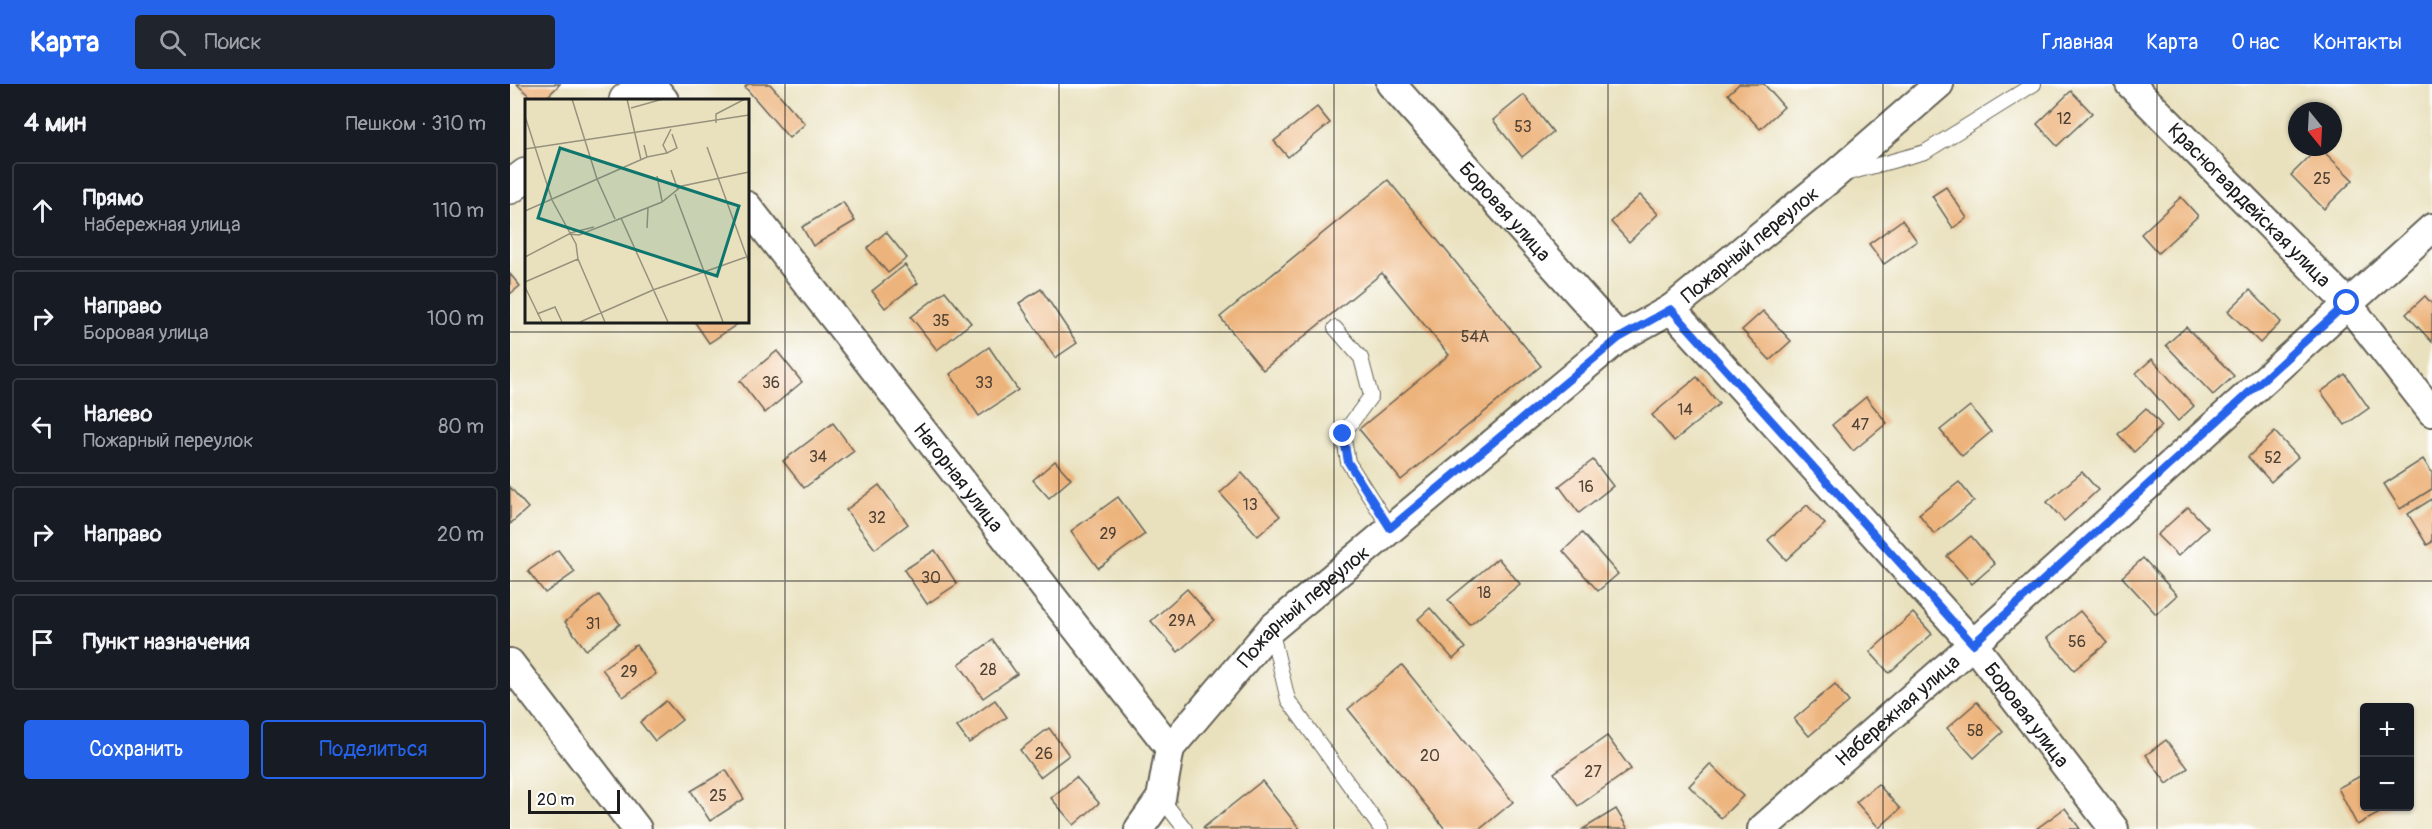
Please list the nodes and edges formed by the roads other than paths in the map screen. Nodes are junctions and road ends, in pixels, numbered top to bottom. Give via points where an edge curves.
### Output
1 (650, 84) edge
2 (1391, 84) edge
3 (1939, 84) edge
4 (2034, 84) edge
5 (2130, 84) edge
6 (628, 99) edge
7 (663, 99) edge
8 (525, 176) edge
9 (1832, 177) junction
10 (510, 187) edge
11 (748, 207) edge
12 (2432, 228) edge
13 (2347, 303) junction
14 (1671, 309) junction
15 (1335, 328) dead end
16 (1619, 338) junction
17 (2432, 412) edge
18 (1390, 528) junction
19 (1271, 629) junction
20 (1973, 644) junction
21 (510, 663) edge
22 (1170, 748) junction
23 (1161, 798) junction
24 (637, 829) edge
25 (1139, 829) edge
26 (1185, 829) edge
27 (1382, 829) edge
28 (1762, 829) edge
29 (2114, 829) edge

1 - 6 street
1 - 7 street
2 - 16 street, Боровая улица
3 - 9 street, Пожарный переулок
4 - 9 lane via 1925,152
5 - 13 street, Красногвардейская улица
8 - 10 street
9 - 14 street, Пожарный переулок
11 - 22 street, Нагорная улица
12 - 13 street, Набережная улица
13 - 17 street, Красногвардейская улица
13 - 20 street, Набережная улица
14 - 16 street, Пожарный переулок
14 - 20 street, Боровая улица
15 - 18 lane via 1361,358 1371,396 1343,434 1348,462
16 - 18 street, Пожарный переулок
18 - 19 street, Пожарный переулок
19 - 22 street, Пожарный переулок
19 - 27 lane via 1287,700
20 - 28 street, Набережная улица
20 - 29 street, Боровая улица
21 - 24 street
22 - 23 street
23 - 25 street
23 - 26 lane

